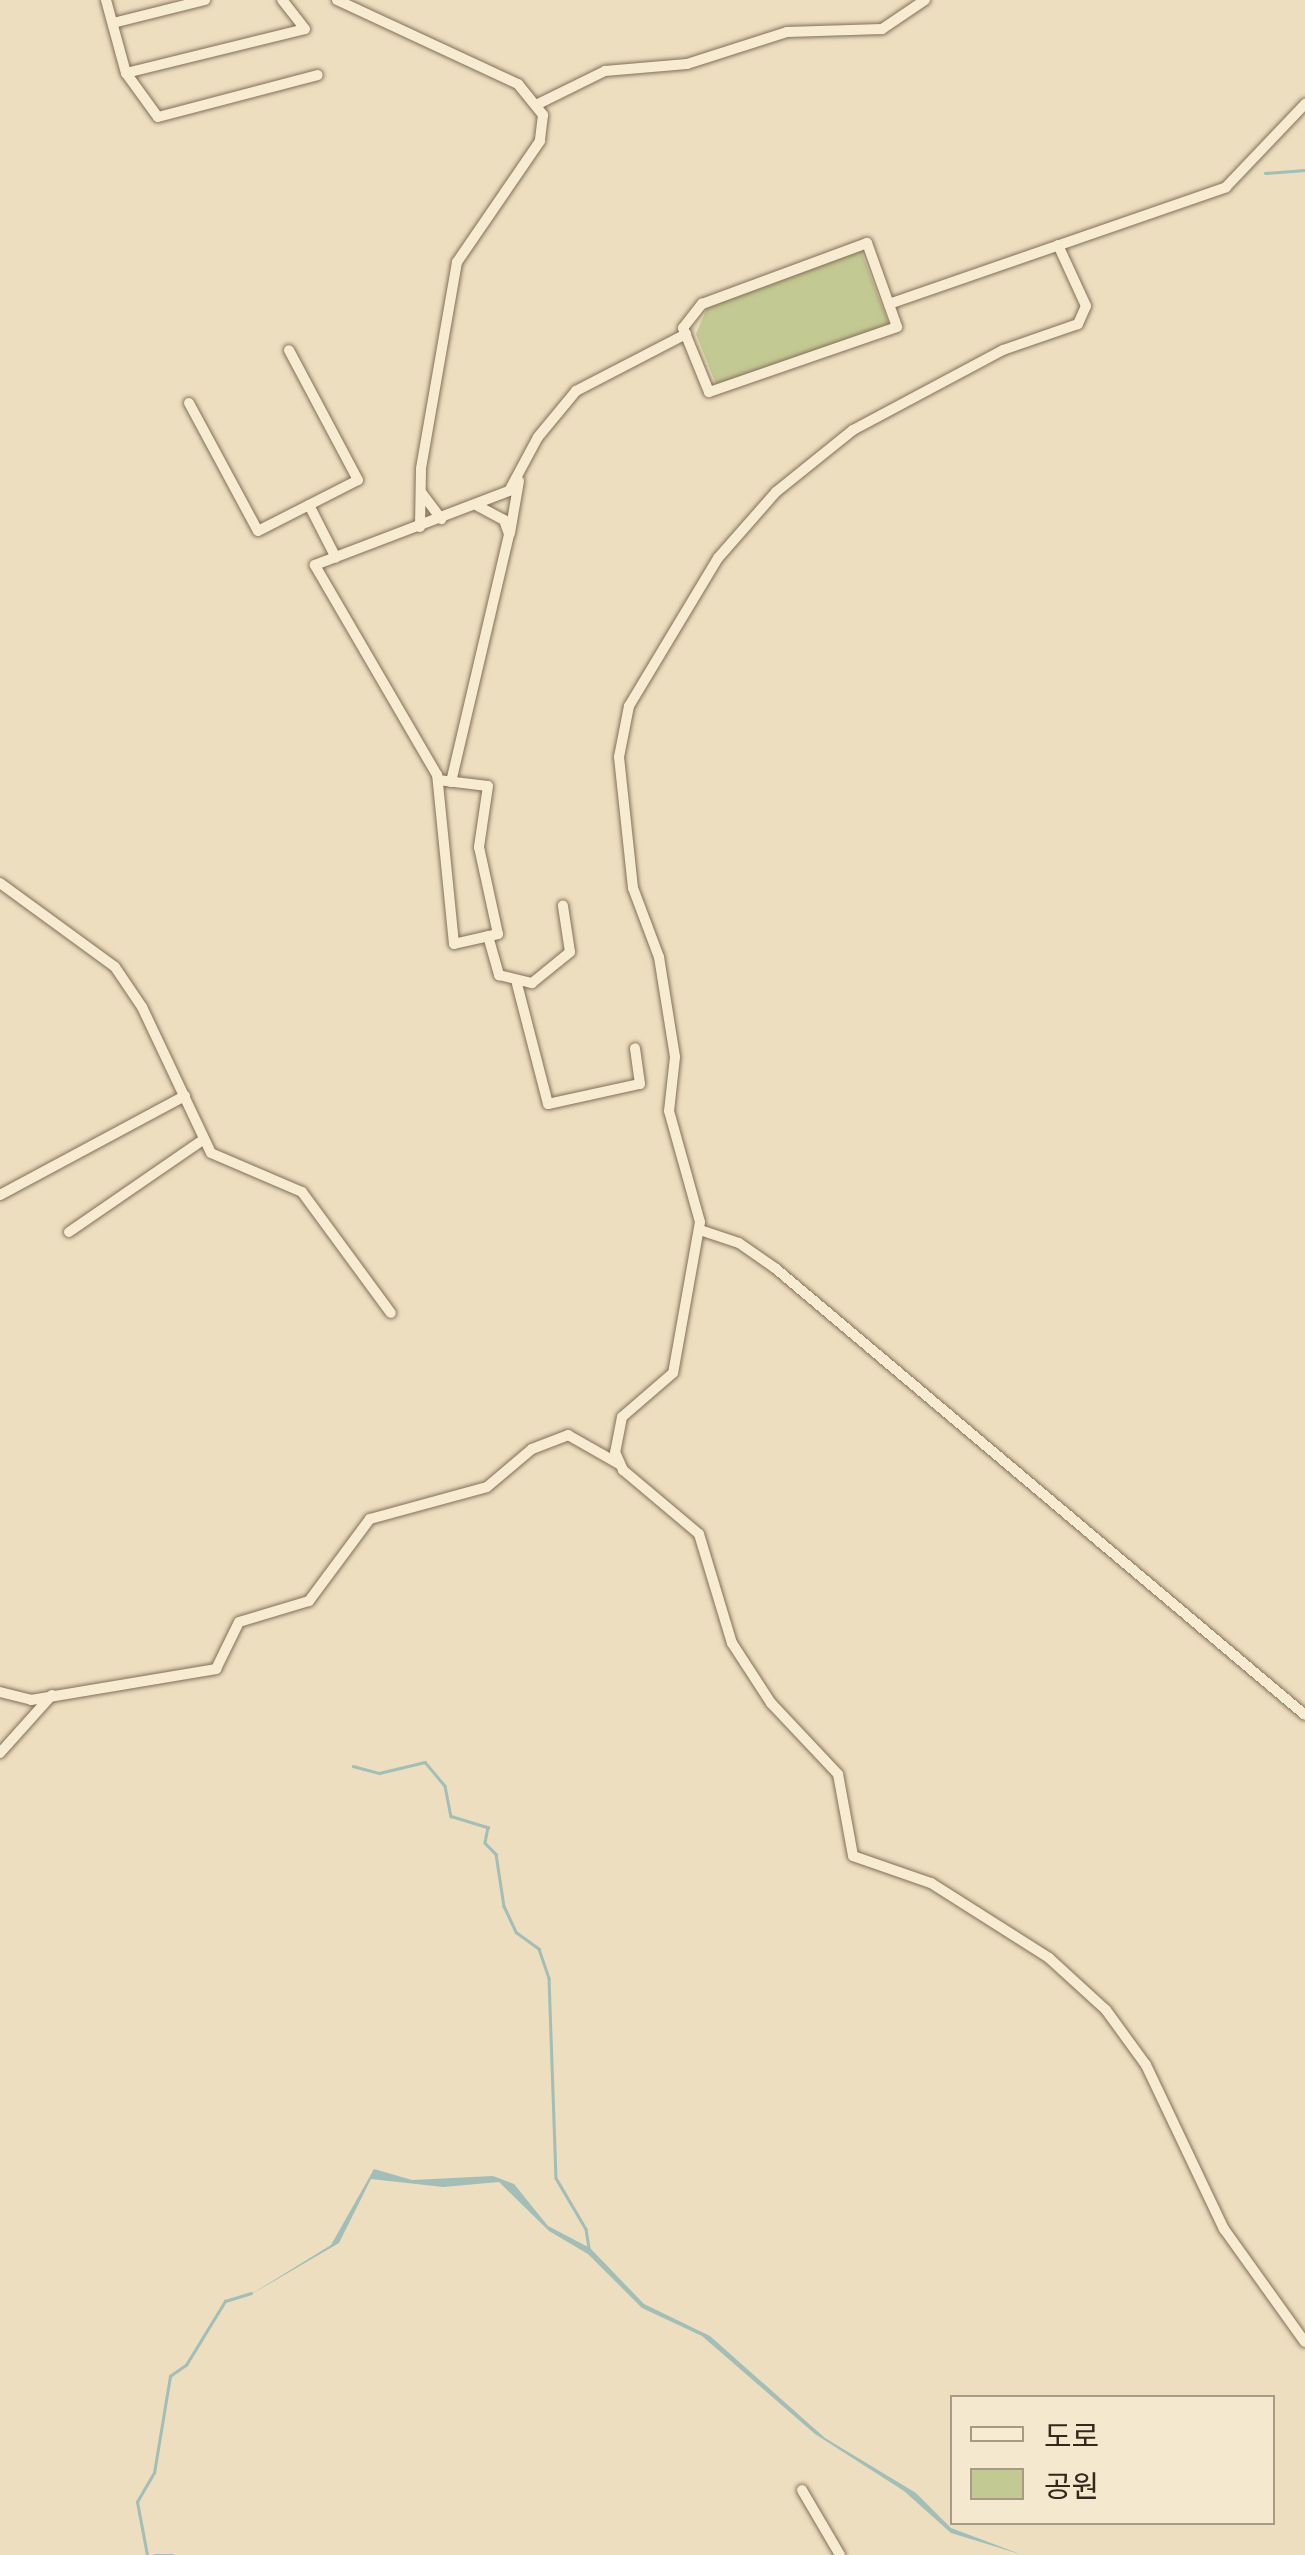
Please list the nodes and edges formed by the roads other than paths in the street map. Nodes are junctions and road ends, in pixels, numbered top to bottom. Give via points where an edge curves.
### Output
1 (106, 0) edge
2 (206, 0) edge
3 (282, 0) edge
4 (336, 0) edge
5 (925, 0) edge
6 (113, 24) junction
7 (126, 73) junction
8 (318, 75) dead end
9 (538, 104) junction
10 (1305, 104) edge
11 (1058, 245) junction
12 (889, 304) junction
13 (686, 334) junction
14 (289, 350) dead end
15 (189, 403) dead end
16 (520, 475) junction
17 (421, 491) junction
18 (309, 505) junction
19 (478, 506) junction
20 (441, 519) junction
21 (420, 527) junction
22 (509, 534) junction
23 (336, 558) junction
24 (438, 780) junction
25 (451, 782) junction
26 (0, 883) edge
27 (563, 906) dead end
28 (488, 936) junction
29 (517, 984) junction
30 (635, 1048) dead end
31 (185, 1096) junction
32 (203, 1140) junction
33 (0, 1195) edge
34 (700, 1230) junction
35 (70, 1232) dead end
36 (391, 1313) dead end
37 (620, 1465) junction
38 (0, 1692) edge
39 (52, 1695) junction
40 (1305, 1715) edge
41 (0, 1753) edge
42 (1305, 2342) edge
43 (802, 2490) dead end
44 (840, 2555) edge

1 - 6 street
2 - 6 street
3 - 7 street via 304,29
4 - 9 street via 506,78
5 - 9 street via 882,29 787,32 687,64 605,71
6 - 7 street
7 - 8 street via 158,118
9 - 17 street via 540,141 457,262
10 - 11 street via 1226,187
11 - 12 street
11 - 34 street via 1086,306 1078,324 1003,350 853,430 776,492 718,558 629,706 619,757 632,888 659,957 675,1056 669,1112
12 - 13 street via 867,242 712,298 691,316
12 - 13 street via 897,327 709,392
13 - 16 street via 576,391
14 - 18 street via 358,480
15 - 18 street via 258,531
16 - 19 street via 509,491
16 - 22 street
17 - 20 street
17 - 21 street
18 - 23 street
19 - 20 street
19 - 22 street via 504,520
20 - 21 street
21 - 23 street
22 - 25 street
23 - 24 street via 314,566
24 - 25 street
24 - 28 street via 454,944
25 - 28 street via 488,786 480,847 498,934
26 - 31 street via 115,968
27 - 29 street via 570,952 539,980
28 - 29 street via 499,975
29 - 30 street via 548,1104 640,1084
31 - 32 street
31 - 33 street
32 - 35 street
32 - 36 street via 211,1153 302,1192 357,1277
34 - 37 street via 672,1374 616,1426
34 - 40 street via 739,1243 775,1268
37 - 39 street via 584,1441 552,1439 487,1487 370,1519 309,1601 239,1622 216,1669
37 - 42 street via 699,1534 732,1644 771,1704 838,1774 853,1856 932,1883 1049,1958 1106,2010 1139,2052 1224,2229
38 - 39 street via 30,1700
39 - 41 street
43 - 44 street

